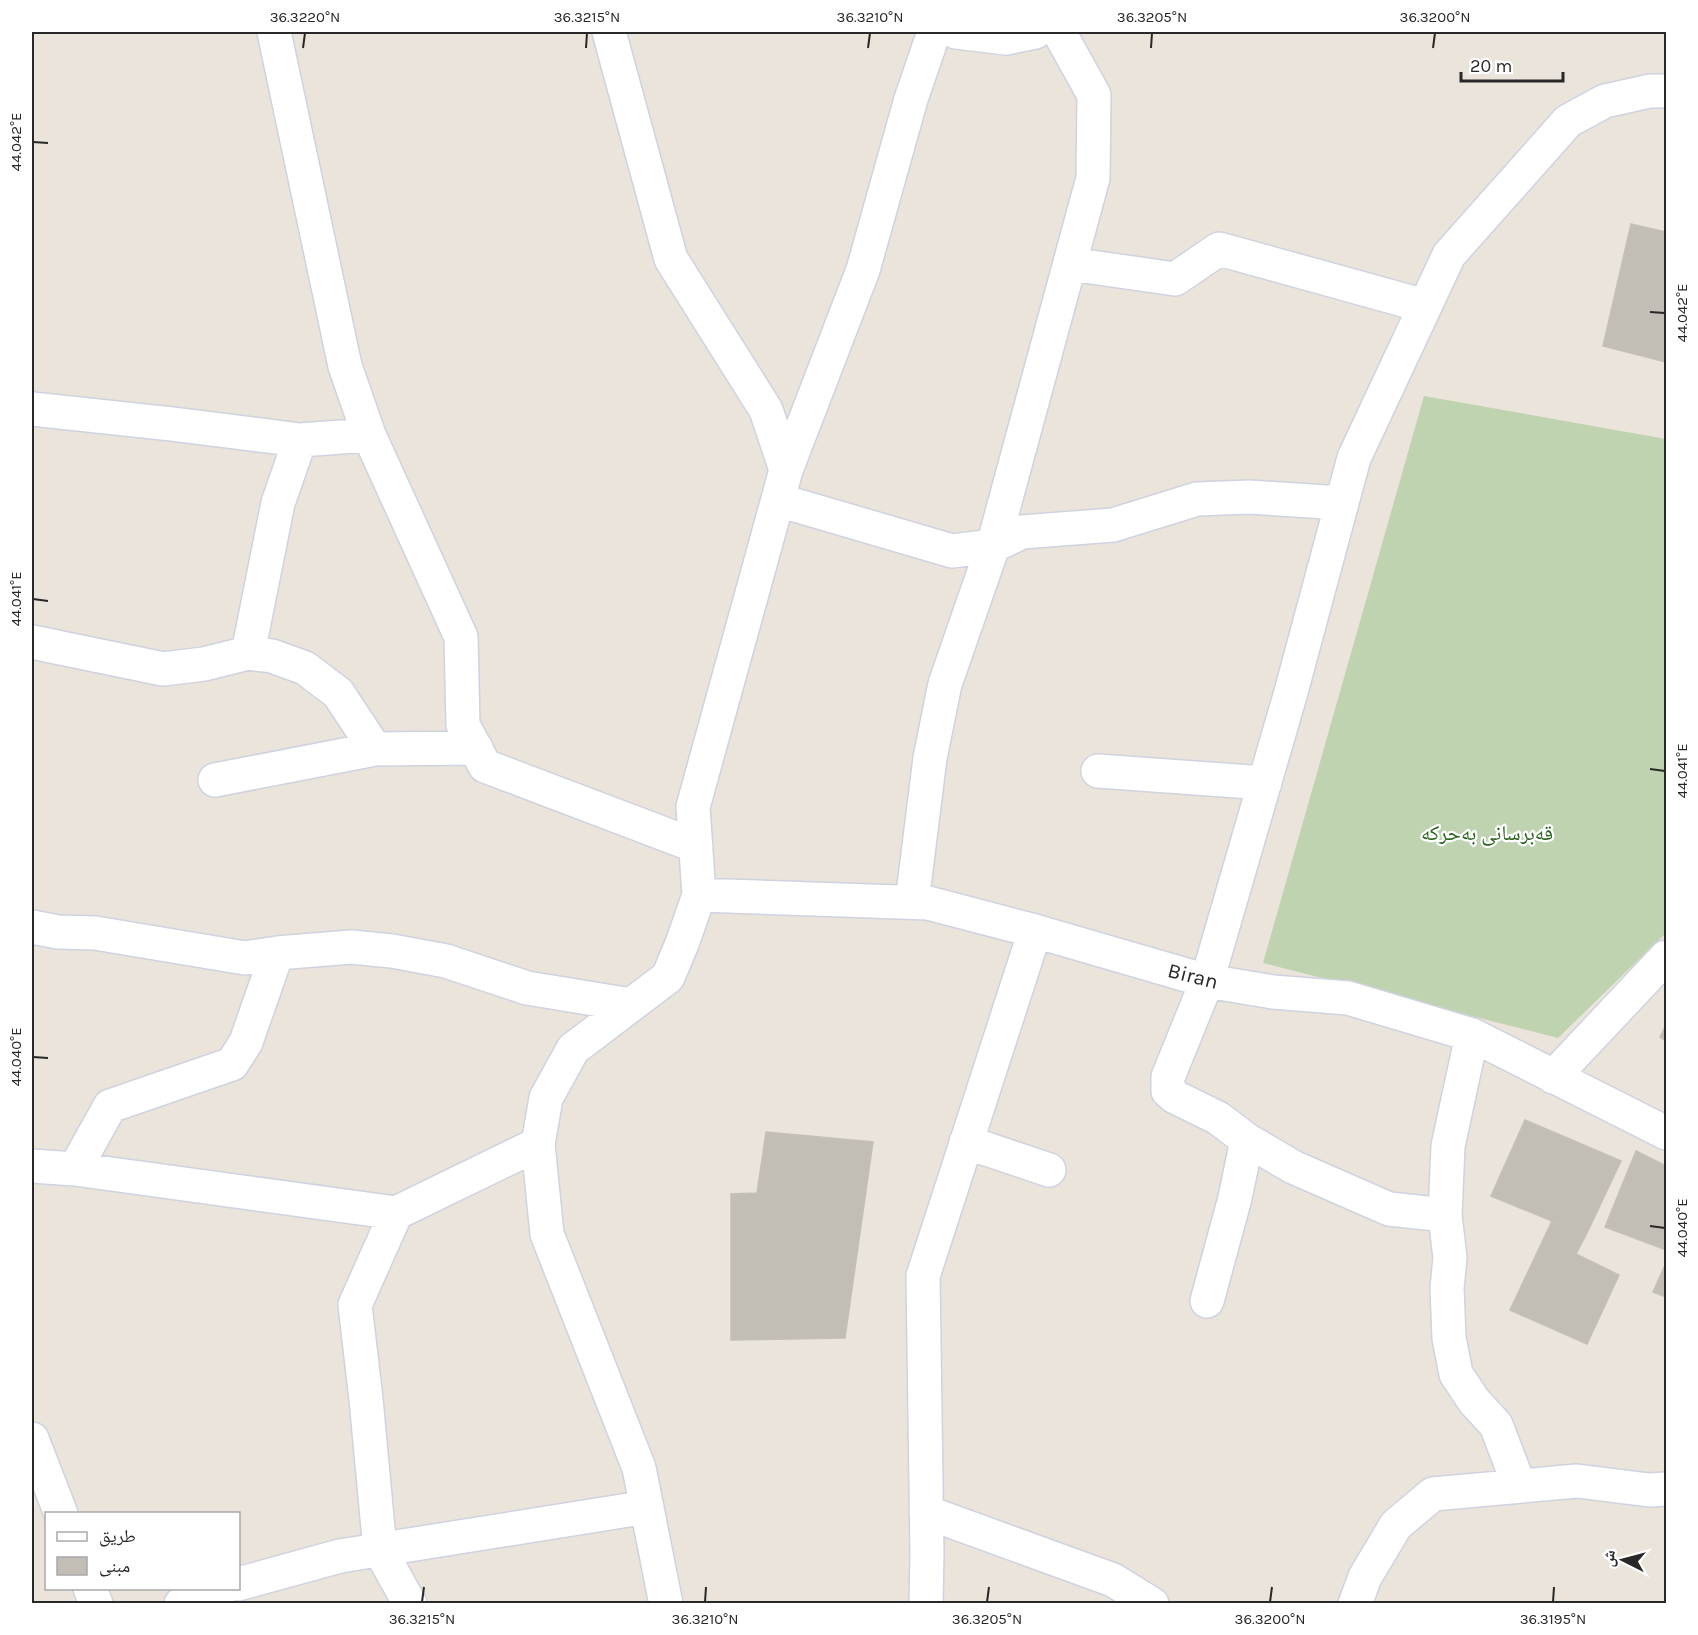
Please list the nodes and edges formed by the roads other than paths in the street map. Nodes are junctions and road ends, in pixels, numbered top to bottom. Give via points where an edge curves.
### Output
1 (274, 32) edge
2 (609, 32) edge
3 (934, 32) edge
4 (956, 32) edge
5 (1035, 32) edge
6 (1059, 32) edge
7 (1666, 91) edge
8 (1070, 264) junction
9 (1425, 306) junction
10 (32, 409) edge
11 (369, 435) junction
12 (300, 440) junction
13 (782, 485) junction
14 (1342, 503) junction
15 (993, 546) junction
16 (32, 642) edge
17 (248, 653) junction
18 (476, 748) junction
19 (375, 749) junction
20 (1098, 771) dead end
21 (215, 780) dead end
22 (1265, 783) junction
23 (696, 846) junction
24 (699, 895) junction
25 (912, 902) junction
26 (32, 927) edge
27 (1035, 931) junction
28 (277, 953) junction
29 (1666, 957) edge
30 (1207, 981) junction
31 (631, 1005) junction
32 (1472, 1035) junction
33 (1553, 1077) junction
34 (1666, 1133) edge
35 (1247, 1140) junction
36 (966, 1142) junction
37 (538, 1144) junction
38 (32, 1166) edge
39 (75, 1169) junction
40 (1049, 1170) dead end
41 (396, 1213) junction
42 (1445, 1215) junction
43 (1207, 1301) dead end
44 (32, 1438) edge
45 (1519, 1485) junction
46 (1666, 1489) edge
47 (647, 1507) junction
48 (60, 1512) edge
49 (926, 1512) junction
50 (380, 1550) junction
51 (240, 1583) edge
52 (219, 1590) edge
53 (181, 1604) edge
54 (410, 1604) edge
55 (666, 1604) edge
56 (926, 1604) edge
57 (1152, 1604) edge
58 (1355, 1604) edge

1 - 11 street via 345,366
2 - 13 street via 671,259 766,410
3 - 13 street via 911,99 864,270
4 - 5 street via 1005,38
6 - 8 street via 1095,94 1093,178
7 - 9 street via 1605,101 1568,121 1449,255
8 - 9 street via 1175,279 1219,249
8 - 15 street
9 - 14 street via 1354,459
10 - 12 street
11 - 12 street
11 - 18 street via 461,637 463,725
12 - 17 street via 278,503
13 - 15 street via 952,551
13 - 23 street via 693,807
14 - 15 street via 1249,497 1197,499 1113,525 1022,532
14 - 22 street
15 - 25 street via 945,684 930,758
16 - 17 street via 163,669
17 - 19 street via 272,656 305,668 338,693
18 - 19 street
18 - 23 street via 485,766
19 - 21 street
20 - 22 street
22 - 30 street
23 - 24 street
24 - 25 street, Biran
24 - 31 street via 668,977
25 - 27 street, Biran
26 - 28 street via 95,933 244,958
27 - 30 street, Biran
27 - 36 street
28 - 31 street via 351,947 392,951 446,961 527,988
28 - 39 street via 246,1042 232,1064 110,1106
29 - 33 street
30 - 32 street, Biran via 1273,992 1348,998
30 - 35 street via 1168,1077 1168,1091 1218,1118
31 - 37 street via 573,1049 546,1098
32 - 33 street, Biran
32 - 42 street via 1448,1146
33 - 34 street, Biran
35 - 42 street via 1293,1167 1389,1209
35 - 43 street
36 - 40 street
36 - 49 street via 923,1276
37 - 41 street
37 - 47 street via 547,1234 639,1468
38 - 39 street
39 - 41 street
41 - 50 street via 355,1305
42 - 45 street via 1450,1258 1449,1338 1456,1374 1496,1425
44 - 48 street
45 - 46 street via 1577,1481
45 - 58 street via 1433,1494 1396,1525 1365,1577
47 - 50 street
47 - 55 street
49 - 56 street
49 - 57 street via 1113,1580
50 - 51 street via 340,1556
50 - 54 street
52 - 53 street

